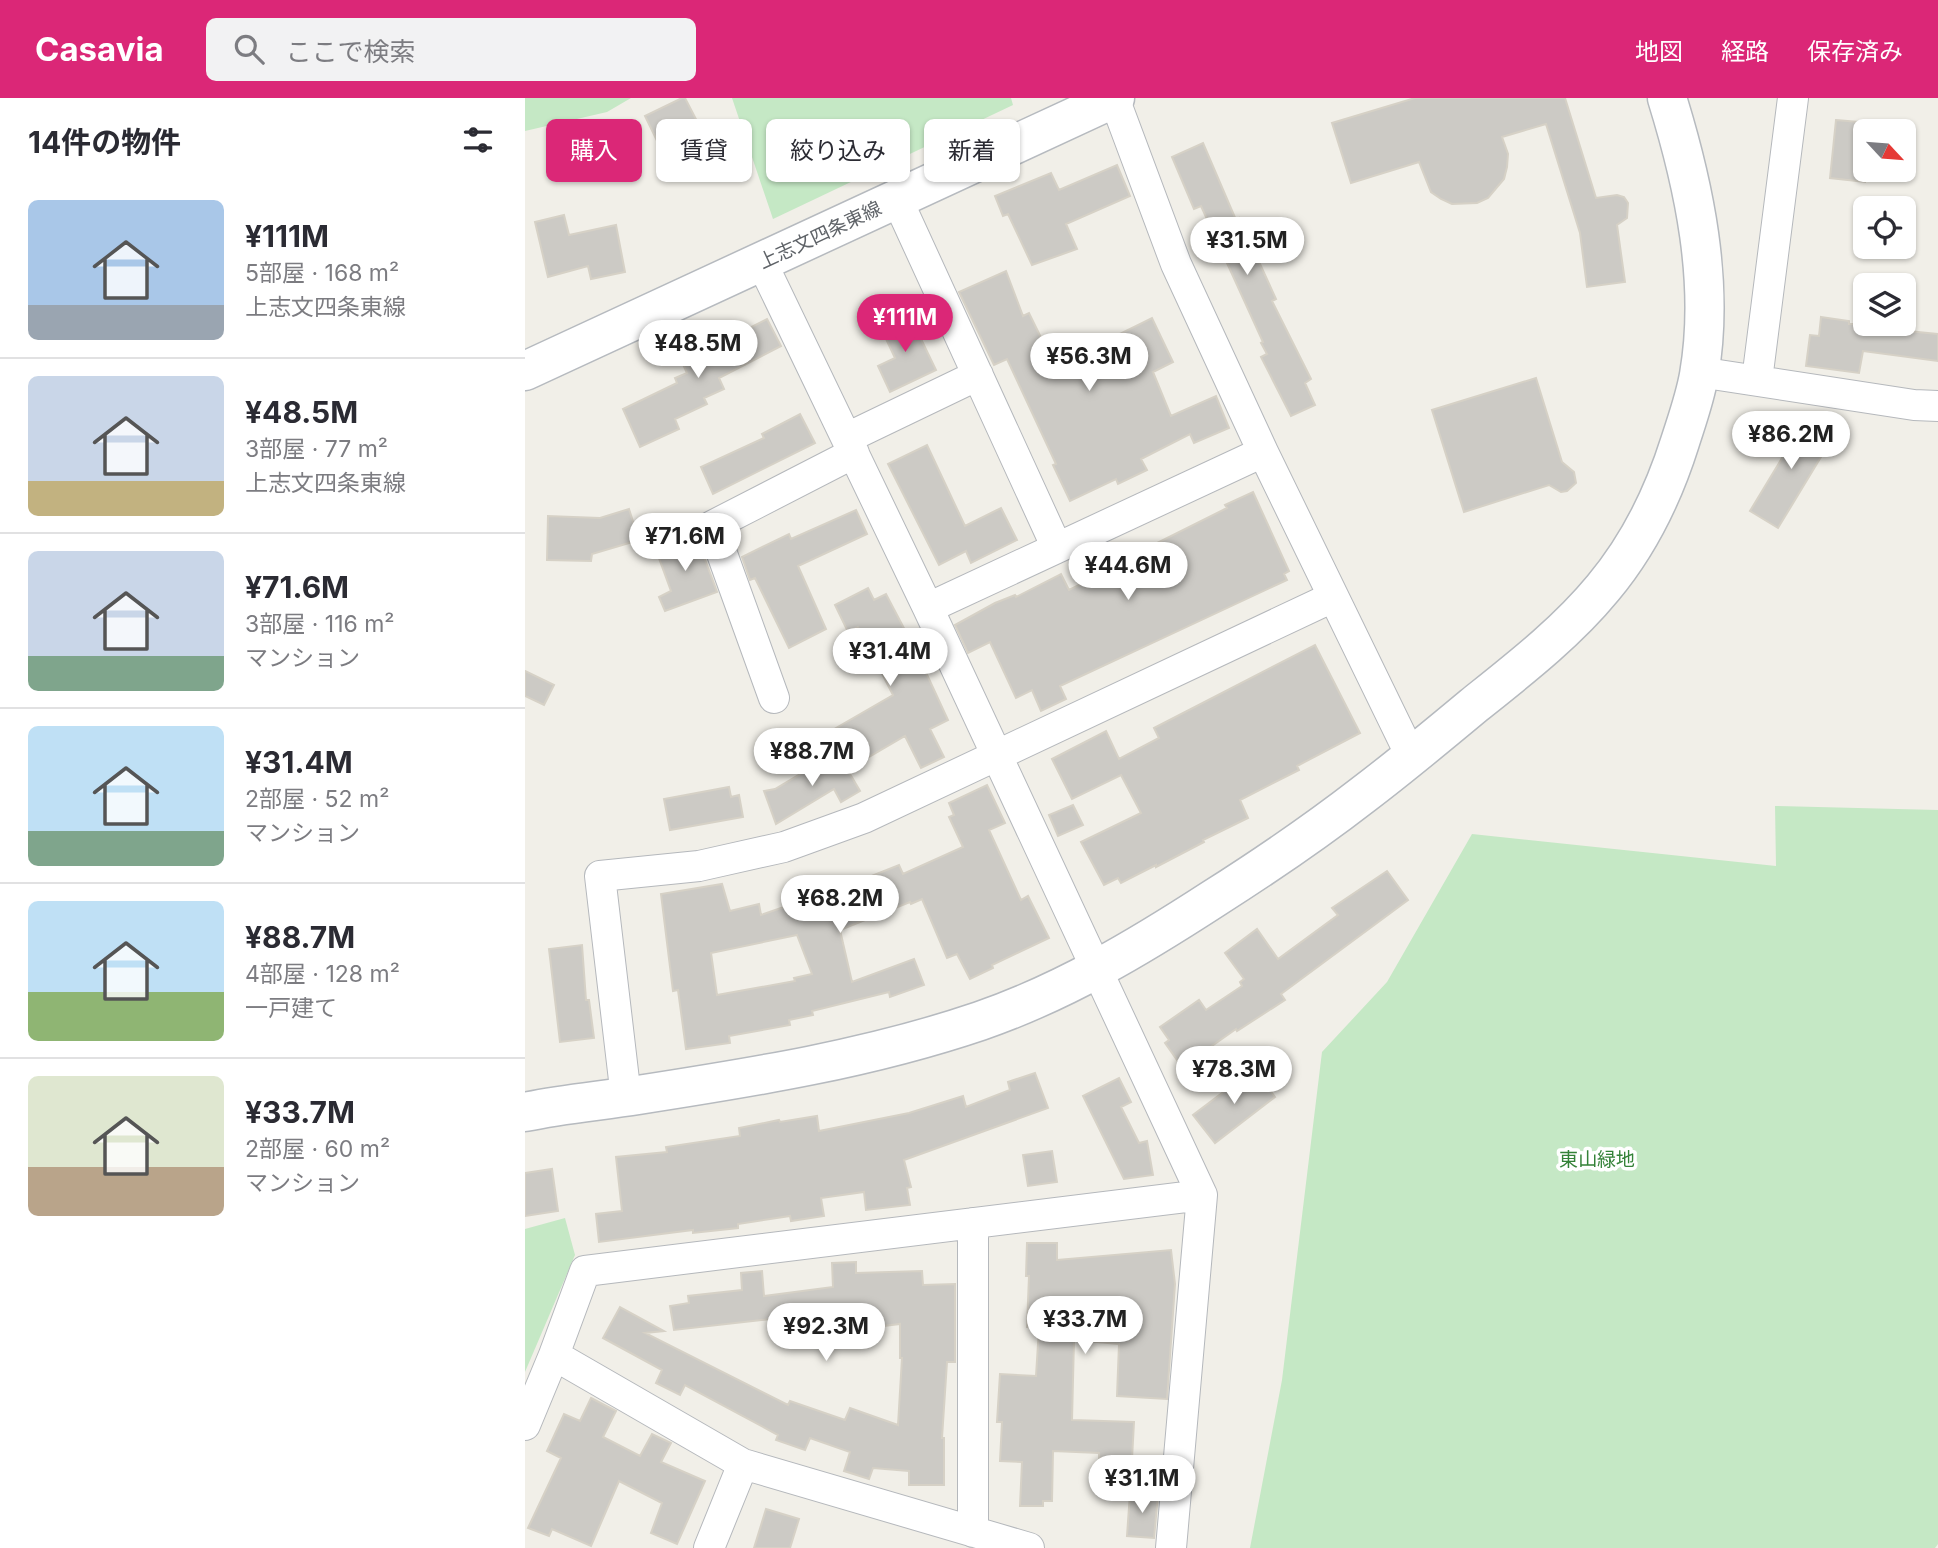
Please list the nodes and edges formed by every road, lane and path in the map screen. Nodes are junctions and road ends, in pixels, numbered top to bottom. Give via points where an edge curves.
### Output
1 (1114, 98) edge
2 (1667, 98) edge
3 (1793, 98) edge
4 (897, 199) junction
5 (762, 263) junction
6 (525, 368) edge
7 (1699, 372) junction
8 (978, 374) junction
9 (1757, 380) junction
10 (1938, 406) edge
11 (851, 445) junction
12 (1263, 452) junction
13 (1057, 548) junction
14 (1333, 597) junction
15 (928, 608) junction
16 (774, 698) dead end
17 (997, 757) junction
18 (1412, 758) junction
19 (1096, 971) junction
20 (626, 1097) junction
21 (525, 1112) edge
22 (1202, 1195) junction
23 (974, 1223) junction
24 (554, 1355) junction
25 (525, 1425) edge
26 (743, 1464) junction
27 (973, 1532) junction
28 (709, 1548) edge
29 (1030, 1548) edge
30 (1171, 1548) edge

1 - 4 street, 上志文四条東線
1 - 12 street via 1175,264
2 - 7 street via 1691,191 1701,255
3 - 9 street
4 - 5 street, 上志文四条東線
4 - 8 street
5 - 6 street, 上志文四条東線
5 - 11 street
7 - 9 street
7 - 18 street via 1671,471 1656,507 1621,565 1579,615
8 - 11 street
8 - 13 street
9 - 10 street
11 - 15 street
11 - 16 street via 712,526
12 - 13 street
12 - 14 street
13 - 15 street
14 - 17 street
14 - 18 street
15 - 17 street
17 - 19 street
17 - 20 street via 864,818 783,847 699,866 600,876
18 - 19 street via 1292,849
19 - 20 street via 1034,1001 866,1055
19 - 22 street
20 - 21 street
22 - 23 street
22 - 30 street
23 - 24 street via 586,1271
23 - 27 street
24 - 25 street
24 - 26 street
26 - 27 street
26 - 28 street
27 - 29 street

